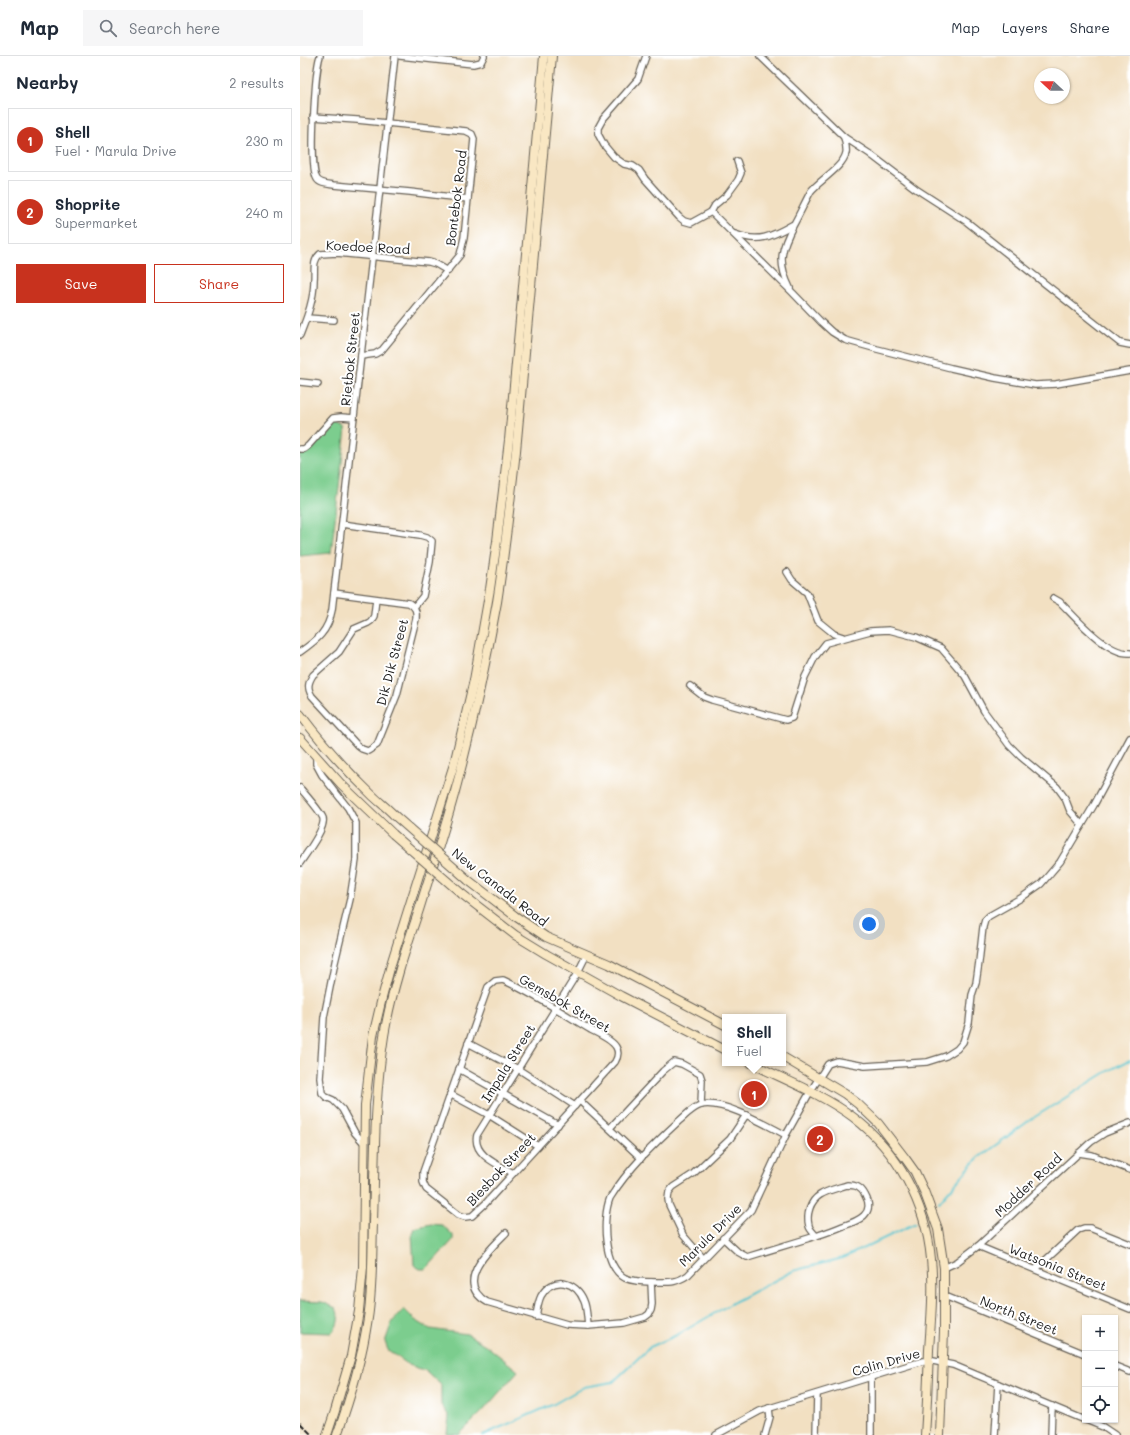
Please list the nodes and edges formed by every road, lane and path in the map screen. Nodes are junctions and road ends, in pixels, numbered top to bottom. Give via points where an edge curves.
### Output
1 (320, 56) edge
2 (395, 56) edge
3 (400, 56) edge
4 (484, 56) edge
5 (544, 56) edge
6 (552, 56) edge
7 (646, 56) edge
8 (760, 56) edge
9 (313, 117) junction
10 (387, 122) junction
11 (844, 137) junction
12 (737, 161) dead end
13 (380, 189) junction
14 (468, 200) junction
15 (710, 212) junction
16 (794, 224) junction
17 (732, 234) junction
18 (373, 256) junction
19 (448, 271) junction
20 (793, 293) junction
21 (307, 318) junction
22 (334, 320) dead end
23 (300, 334) edge
24 (1130, 345) edge
25 (361, 356) junction
26 (1130, 371) edge
27 (300, 382) edge
28 (318, 384) dead end
29 (354, 418) junction
30 (300, 449) edge
31 (342, 524) junction
32 (787, 572) dead end
33 (334, 593) junction
34 (1053, 598) dead end
35 (376, 599) junction
36 (414, 607) junction
37 (844, 638) junction
38 (300, 652) edge
39 (1130, 653) edge
40 (690, 686) dead end
41 (300, 714) edge
42 (300, 738) edge
43 (1130, 738) edge
44 (316, 756) junction
45 (300, 788) edge
46 (1082, 825) junction
47 (302, 856) edge
48 (300, 863) edge
49 (587, 954) junction
50 (578, 972) junction
51 (495, 981) joint
52 (555, 1008) junction
53 (722, 1024) edge
54 (468, 1043) junction
55 (722, 1048) edge
56 (618, 1054) joint
57 (786, 1059) edge
58 (757, 1066) edge
59 (459, 1069) junction
60 (518, 1069) junction
61 (819, 1079) junction
62 (810, 1092) junction
63 (503, 1093) junction
64 (450, 1094) junction
65 (580, 1101) junction
66 (701, 1105) junction
67 (575, 1106) junction
68 (489, 1115) junction
69 (746, 1115) junction
70 (1130, 1123) edge
71 (558, 1124) junction
72 (610, 1128) junction
73 (786, 1135) junction
74 (363, 1142) junction
75 (538, 1146) junction
76 (1079, 1153) junction
77 (641, 1158) junction
78 (1130, 1170) edge
79 (513, 1173) junction
80 (506, 1232) dead end
81 (816, 1236) junction
82 (723, 1238) junction
83 (1130, 1244) edge
84 (978, 1246) junction
85 (703, 1258) junction
86 (944, 1268) junction
87 (1036, 1269) junction
88 (652, 1282) junction
89 (945, 1296) junction
90 (1130, 1309) edge
91 (536, 1317) junction
92 (588, 1326) junction
93 (1082, 1353) edge
94 (929, 1361) junction
95 (944, 1363) junction
96 (1118, 1367) edge
97 (1130, 1372) edge
98 (871, 1377) junction
99 (998, 1384) junction
100 (817, 1394) junction
101 (1052, 1406) junction
102 (769, 1408) junction
103 (1082, 1419) edge
104 (1093, 1423) edge
105 (327, 1435) edge
106 (337, 1435) edge
107 (716, 1435) edge
108 (765, 1435) edge
109 (816, 1435) edge
110 (871, 1435) edge
111 (925, 1435) edge
112 (940, 1435) edge
113 (995, 1435) edge
114 (1051, 1435) edge
115 (1115, 1435) edge

1 - 9 street
2 - 10 street, Rietbok Street
3 - 4 street via 473,64 480,62
5 - 74 main road via 509,440 489,596 474,680 454,764 382,998 369,1070
6 - 106 main road via 516,451 497,602 461,770 405,950 387,1020 378,1081 372,1272 368,1317 354,1385
7 - 15 street via 638,78 603,119 598,134 614,157 639,170 678,217 691,223
8 - 11 street
9 - 10 street
9 - 13 street via 314,170 317,180 334,185
10 - 13 street, Rietbok Street
10 - 14 street, Bontebok Road via 466,131 472,134 474,140
11 - 16 street via 846,155 811,191
11 - 24 street via 967,222 1120,343
12 - 15 street via 741,173 738,180
13 - 14 street
13 - 18 street, Rietbok Street
14 - 19 street, Bontebok Road via 461,252
15 - 17 street
16 - 17 street via 770,237 748,239
16 - 20 street via 785,241 782,254 782,266
17 - 20 street
18 - 19 street, Koedoe Road via 429,262
18 - 21 street, Koedoe Road via 327,253 319,256 314,265 313,293
18 - 25 street, Rietbok Street
19 - 25 street, Bontebok Road via 380,352
20 - 26 street via 832,332 845,340 995,378 1035,385 1056,384
21 - 22 street
21 - 23 street, Koedoe Road
25 - 29 street, Rietbok Street
27 - 28 street
29 - 30 street via 333,418 308,446
29 - 31 street, Rietbok Street
31 - 33 street, Rietbok Street
31 - 36 street via 420,535 432,541 423,596
32 - 37 street via 807,593 818,621 834,634
33 - 35 street
33 - 38 street, Rietbok Street via 331,617 326,629
34 - 39 street via 1103,644
35 - 36 street, Dik Dik Street via 409,603
35 - 36 street, Dik Dik Street via 371,620 354,629 342,649 313,675 308,686 312,696 358,746 365,750 377,745 397,695 416,619
37 - 40 street via 826,643 818,653 805,677 792,718 786,720 712,700
37 - 46 street via 870,631 890,630 916,637 941,648 965,676 984,711 1009,745 1056,787
41 - 49 main road, New Canada Road, bridge via 370,793 468,880 537,931
42 - 44 main road, New Canada Road
43 - 46 street, Marula Drive
44 - 50 main road, New Canada Road, bridge via 359,803 462,894 515,935
44 - 74 street via 316,764 322,775 348,808 356,823 356,860 324,1017 320,1078 322,1093 342,1109
45 - 47 street via 324,822
46 - 61 street, Marula Drive via 1067,853 1045,881 985,920 972,995 970,1023 963,1042 957,1049 946,1056 927,1062 865,1066 837,1061 828,1064
47 - 48 street
49 - 50 street, Impala Street
49 - 53 main road, New Canada Road
50 - 52 street, Impala Street
50 - 55 main road, New Canada Road
51 - 52 street, Gemsbok Street via 506,981
51 - 54 street, Blesbok Street via 488,987
52 - 56 street, Gemsbok Street via 614,1044
52 - 60 street, Impala Street
54 - 59 street, Blesbok Street
54 - 60 street
56 - 65 street, Blesbok Street via 616,1062
57 - 61 main road
58 - 62 main road
59 - 63 street
59 - 64 street, Blesbok Street
60 - 63 street, Impala Street
60 - 67 street
61 - 62 street, Marula Drive
61 - 86 main road via 852,1099 878,1123 910,1164 933,1214
62 - 73 street, Marula Drive
62 - 94 main road via 846,1112 873,1134 903,1173 916,1200 929,1246 932,1277
63 - 68 street, Impala Street
63 - 71 street
64 - 68 street
64 - 79 street, Blesbok Street via 424,1167 423,1182 426,1189 459,1215 469,1217 474,1215
65 - 67 street, Blesbok Street
65 - 72 street
66 - 69 street via 719,1106
66 - 72 street via 700,1074 674,1062
66 - 77 street, Marula Drive via 668,1131
67 - 71 street, Blesbok Street
68 - 75 street
68 - 79 street, Impala Street via 477,1136 476,1146 484,1156
69 - 73 street
69 - 85 street via 730,1139 693,1174 669,1192 668,1199 683,1235
70 - 76 street, Modder Road via 1098,1137
71 - 75 street, Blesbok Street
72 - 77 street
73 - 82 street, Marula Drive via 751,1210
74 - 105 main road via 363,1252 359,1311 351,1356
75 - 79 street, Blesbok Street
76 - 78 street via 1092,1155
76 - 84 street, Modder Road
77 - 88 street, Marula Drive via 610,1198 605,1221 607,1243 616,1270 631,1280
80 - 91 street via 487,1252 475,1270 474,1287 480,1297 487,1302
81 - 81 street via 864,1217 867,1213 868,1199 860,1187 847,1185 815,1199 808,1220 809,1227
81 - 82 street via 747,1257
82 - 85 street, Marula Drive
83 - 87 street via 1084,1228 1078,1230
84 - 86 street, Modder Road via 957,1262
84 - 87 street, Watsonia Street
85 - 88 street, Marula Drive via 679,1281
86 - 89 main road
87 - 90 street, Watsonia Street
88 - 92 street via 651,1310 645,1317 624,1323
89 - 93 street, North Street
89 - 95 main road
91 - 92 street via 567,1325
91 - 92 street via 539,1302 545,1291 552,1285 566,1283 576,1288 585,1301
94 - 95 street, Colin Drive
94 - 98 street, Colin Drive
94 - 111 main road
95 - 99 street, Colin Drive
95 - 112 main road
96 - 97 street
98 - 100 street, Colin Drive
98 - 110 street
99 - 101 street, Colin Drive
99 - 113 street
100 - 102 street, Colin Drive
100 - 109 street
101 - 103 street, Colin Drive
101 - 114 street
102 - 107 street, Colin Drive
102 - 108 street via 770,1417
104 - 115 street, Colin Drive

